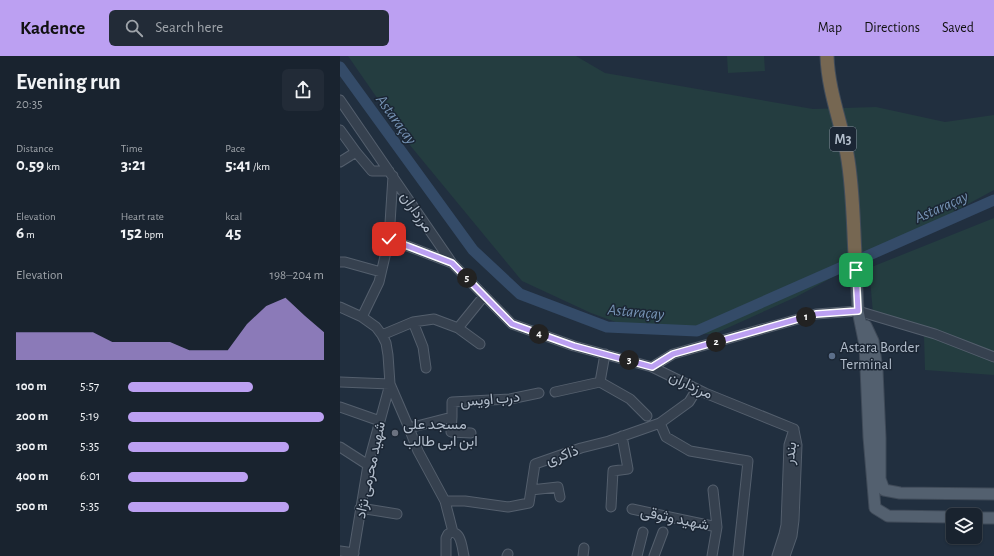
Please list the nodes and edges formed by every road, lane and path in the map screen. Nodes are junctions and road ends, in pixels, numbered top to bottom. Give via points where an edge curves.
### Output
1 (828, 58) edge
2 (340, 100) edge
3 (340, 130) edge
4 (356, 152) junction
5 (340, 162) edge
6 (391, 174) junction
7 (389, 239) junction
8 (340, 262) edge
9 (452, 263) junction
10 (856, 270) joint
11 (381, 272) junction
12 (484, 296) junction
13 (340, 307) edge
14 (858, 311) junction
15 (362, 317) junction
16 (413, 322) junction
17 (458, 328) junction
18 (382, 334) junction
19 (480, 344) dead end
20 (606, 354) junction
21 (994, 357) edge
22 (652, 367) junction
23 (426, 368) dead end
24 (340, 382) edge
25 (600, 382) junction
26 (390, 384) junction
27 (696, 389) junction
28 (555, 392) dead end
29 (539, 393) dead end
30 (340, 407) edge
31 (647, 416) dead end
32 (452, 417) junction
33 (380, 421) junction
34 (660, 423) junction
35 (409, 428) junction
36 (794, 429) junction
37 (470, 434) dead end
38 (622, 436) junction
39 (340, 447) edge
40 (368, 465) junction
41 (531, 490) junction
42 (714, 490) dead end
43 (994, 494) edge
44 (560, 497) dead end
45 (445, 501) junction
46 (611, 507) dead end
47 (360, 508) junction
48 (632, 509) dead end
49 (397, 514) dead end
50 (946, 517) edge
51 (982, 518) edge
52 (994, 518) edge
53 (717, 527) junction
54 (453, 532) junction
55 (643, 532) dead end
56 (664, 532) dead end
57 (340, 551) edge
58 (353, 554) edge
59 (446, 556) edge
60 (464, 556) edge
61 (637, 556) edge
62 (654, 556) edge
63 (712, 556) edge
64 (738, 556) edge
65 (777, 556) edge
66 (785, 556) edge

1 - 10 highway, M3 via 834,103 850,172
2 - 6 street, مرزداران
3 - 4 street
4 - 5 street
4 - 6 street via 372,171
6 - 7 street
6 - 9 street, مرزداران
7 - 9 street
7 - 11 street
8 - 11 street
9 - 12 street, مرزداران
10 - 14 main road
11 - 15 street via 379,282
12 - 17 street
12 - 20 street, مرزداران via 512,324 574,346
13 - 15 street
14 - 21 street via 935,334
14 - 22 street via 816,314 673,354
14 - 43 main road via 873,341 877,370 880,479 884,490 900,493
14 - 50 main road via 865,345 875,508 888,516
15 - 18 street
16 - 17 street via 434,319
16 - 18 street
16 - 23 street
17 - 19 street
18 - 26 street via 388,355
20 - 22 street, مرزداران
20 - 25 street
22 - 27 street, مرزداران
24 - 26 street
25 - 28 street
25 - 31 street via 630,399
26 - 33 street, شهید محرمی نژاد
26 - 35 street
27 - 34 street, ذاکری via 689,402
27 - 36 street, مرزداران
29 - 32 street, درب اویس via 510,400 452,402
30 - 33 street
32 - 35 street, درب اویس
32 - 37 street via 451,432
33 - 40 street, شهید محرمی نژاد
34 - 38 street, ذاکری
34 - 64 street via 666,437 690,451 748,461
35 - 45 street via 425,465
36 - 65 street, بندر via 788,445 786,525
36 - 66 street, بندر via 794,525
38 - 41 street, ذاکری via 535,464
38 - 46 street via 628,469 613,471
39 - 40 street
40 - 47 street, شهید محرمی نژاد
41 - 44 street via 558,487
41 - 45 street, ذاکری via 529,503 508,507
42 - 53 street, شهید وثوقی
45 - 54 street
47 - 49 street
47 - 58 street, شهید محرمی نژاد
48 - 53 street, شهید وثوقی
51 - 52 main road
53 - 63 street, شهید وثوقی
54 - 59 street via 446,538
54 - 60 street via 460,537
55 - 61 street
56 - 62 street
57 - 58 street

